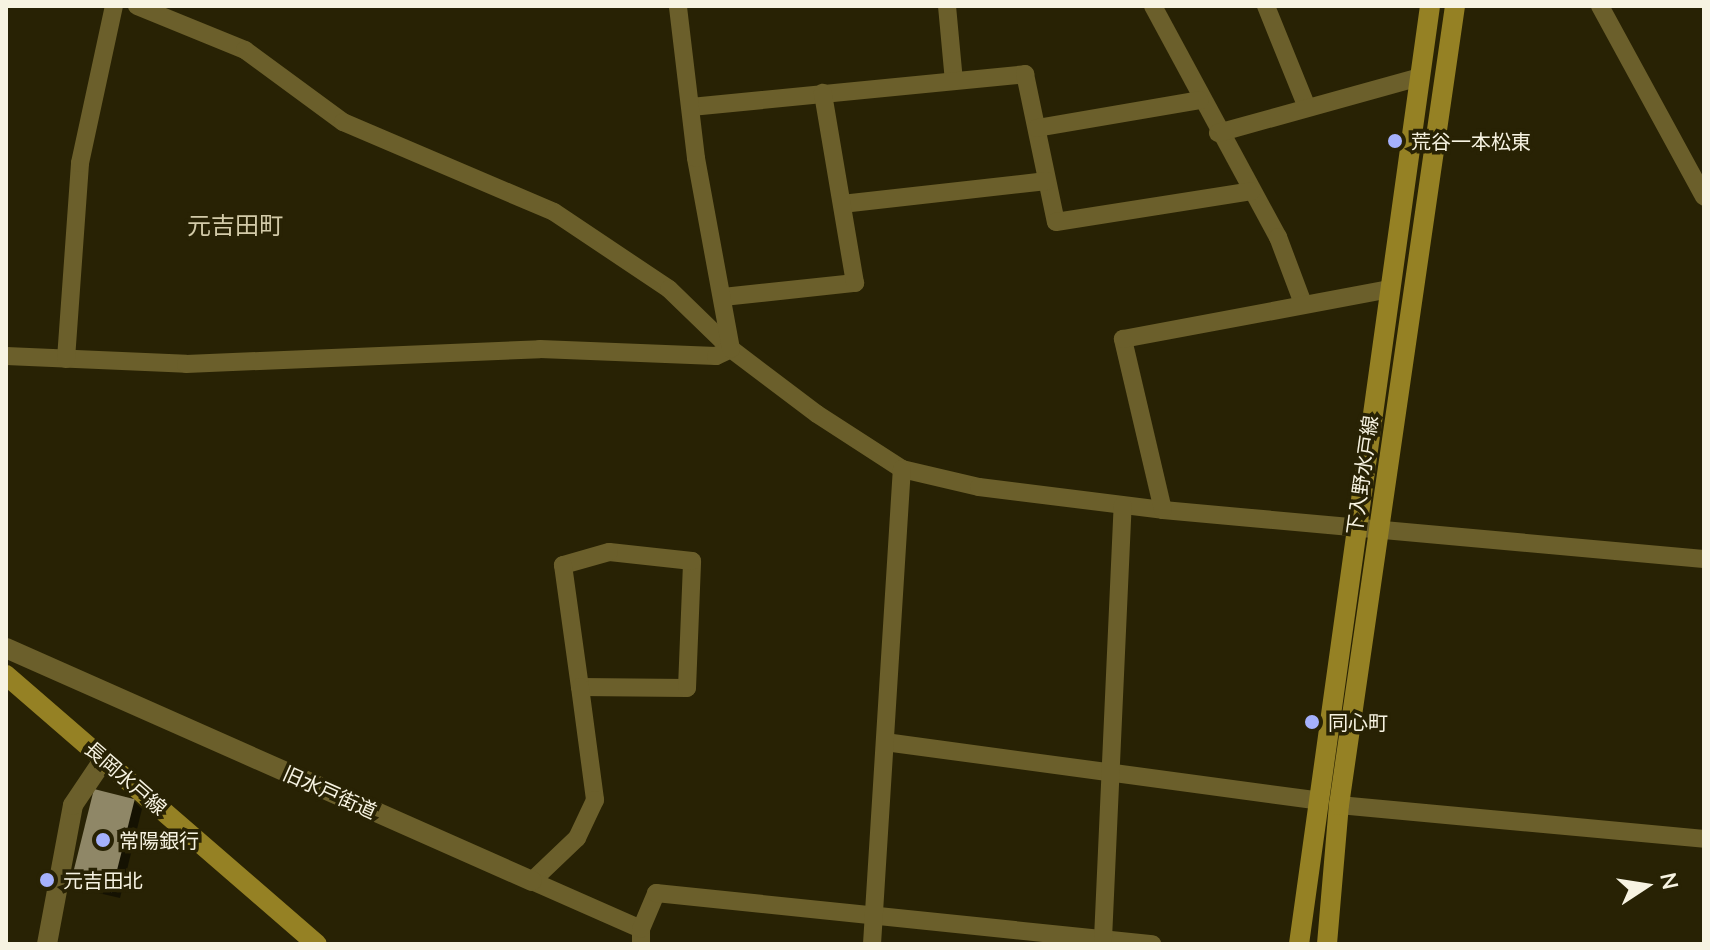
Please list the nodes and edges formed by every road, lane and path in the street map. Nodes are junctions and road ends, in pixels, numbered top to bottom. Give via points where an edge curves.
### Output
1 (114, 6) edge
2 (137, 6) edge
3 (678, 6) edge
4 (947, 6) edge
5 (1153, 6) edge
6 (1266, 6) edge
7 (1430, 6) edge
8 (1455, 6) edge
9 (1600, 6) edge
10 (1420, 77) junction
11 (954, 81) junction
12 (823, 93) junction
13 (1200, 100) junction
14 (1306, 105) junction
15 (691, 107) junction
16 (1037, 128) junction
17 (1218, 133) junction
18 (1698, 167) edge
19 (1047, 181) junction
20 (1252, 191) junction
21 (1704, 197) edge
22 (842, 204) junction
23 (1390, 289) junction
24 (723, 297) junction
25 (1302, 301) junction
26 (731, 349) junction
27 (6, 356) edge
28 (66, 359) junction
29 (902, 469) junction
30 (1123, 505) junction
31 (1163, 510) junction
32 (1354, 527) junction
33 (1378, 529) junction
34 (1704, 559) edge
35 (6, 648) edge
36 (6, 675) edge
37 (580, 687) junction
38 (885, 742) junction
39 (104, 759) junction
40 (1111, 772) junction
41 (1316, 800) junction
42 (1339, 805) junction
43 (1704, 839) edge
44 (532, 881) junction
45 (874, 916) junction
46 (641, 936) edge
47 (1103, 939) junction
48 (47, 944) edge
49 (317, 944) edge
50 (872, 944) edge
51 (1152, 944) edge
52 (1299, 944) edge
53 (1327, 944) edge

1 - 28 street via 80,163
2 - 26 street via 245,50 343,122 554,212 669,289
3 - 15 street
4 - 11 street
5 - 13 street
6 - 14 street
7 - 10 main road, 下入野水戸線
8 - 33 main road, 下入野水戸線
9 - 18 street
10 - 14 street
10 - 23 main road, 下入野水戸線
11 - 12 street
11 - 16 street via 1025,74
12 - 15 street
12 - 22 street
13 - 16 street
13 - 17 street
14 - 17 street
15 - 24 street
16 - 19 street
17 - 20 street
18 - 21 street
19 - 20 street via 1056,222
19 - 22 street
20 - 25 street
22 - 24 street via 855,283
23 - 25 street
23 - 32 main road, 下入野水戸線
24 - 26 street
25 - 31 street via 1123,339
26 - 28 street via 716,356 540,349 186,364
26 - 29 street
27 - 28 street
29 - 30 street via 979,487
29 - 38 street
30 - 31 street
30 - 40 street
31 - 32 street
32 - 33 street
32 - 41 main road, 下入野水戸線
33 - 34 street
33 - 42 main road, 下入野水戸線
35 - 44 street, 旧水戸街道
36 - 39 main road, 長岡水戸線
37 - 37 street via 563,565 609,552 692,561 687,688
37 - 44 street via 595,800 577,838
38 - 40 street
38 - 45 street
39 - 48 street via 73,805
39 - 49 main road, 長岡水戸線
40 - 41 street
40 - 47 street
41 - 52 main road, 下入野水戸線
42 - 43 street
42 - 53 main road, 下入野水戸線
44 - 46 street, 旧水戸街道
45 - 46 street via 656,893
45 - 47 street
45 - 50 street
47 - 51 street

